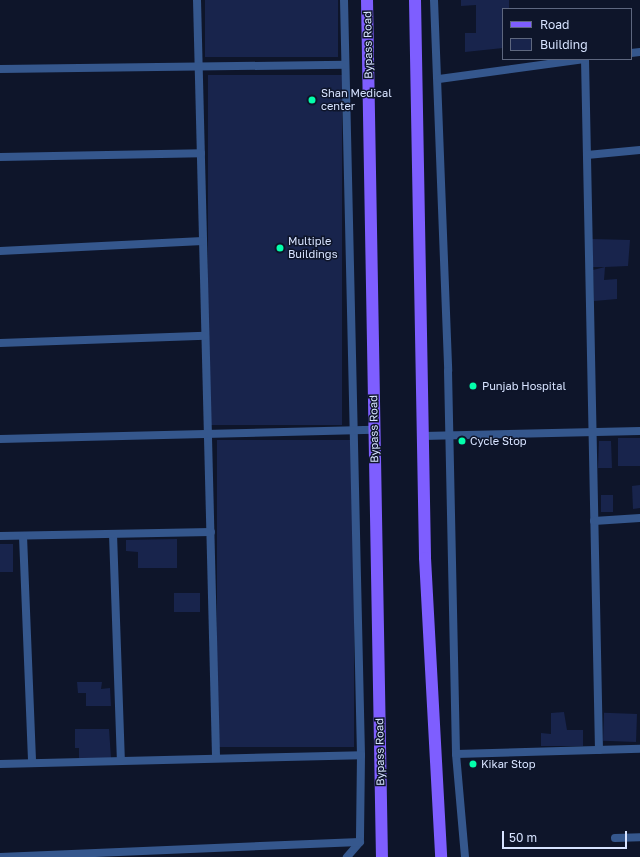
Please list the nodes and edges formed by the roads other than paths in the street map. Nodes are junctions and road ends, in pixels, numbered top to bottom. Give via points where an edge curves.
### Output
1 (197, 0) edge
2 (344, 0) edge
3 (367, 0) edge
4 (415, 0) edge
5 (434, 0) edge
6 (578, 60) edge
7 (585, 60) edge
8 (345, 65) junction
9 (199, 66) junction
10 (0, 69) edge
11 (439, 79) junction
12 (640, 150) edge
13 (201, 153) junction
14 (587, 155) junction
15 (0, 157) edge
16 (203, 241) junction
17 (0, 251) edge
18 (205, 336) junction
19 (0, 343) edge
20 (374, 430) junction
21 (354, 431) junction
22 (640, 431) edge
23 (592, 432) junction
24 (210, 434) junction
25 (423, 436) junction
26 (448, 436) junction
27 (0, 440) edge
28 (640, 518) edge
29 (594, 521) junction
30 (211, 532) junction
31 (113, 534) junction
32 (0, 536) edge
33 (23, 536) junction
34 (640, 749) edge
35 (599, 750) junction
36 (456, 754) junction
37 (361, 755) junction
38 (216, 757) junction
39 (121, 760) junction
40 (32, 763) junction
41 (0, 764) edge
42 (640, 837) edge
43 (615, 838) dead end
44 (360, 842) junction
45 (0, 857) edge
46 (347, 857) edge
47 (382, 857) edge
48 (441, 857) edge
49 (465, 857) edge

1 - 9 street
2 - 8 street
3 - 20 main road, Bypass Road
4 - 25 main road
5 - 11 street
6 - 11 street
7 - 14 street
8 - 9 street
8 - 21 street
9 - 10 street
9 - 13 street
11 - 26 street
12 - 14 street
13 - 15 street
13 - 16 street
14 - 23 street
16 - 17 street
16 - 18 street
18 - 19 street
18 - 24 street
20 - 21 street
20 - 47 main road, Bypass Road
21 - 24 street
21 - 37 street
22 - 23 street
23 - 26 street
23 - 29 street
24 - 27 street
24 - 30 street
25 - 26 street
25 - 48 main road via 425,558
26 - 36 street
28 - 29 street
29 - 35 street
30 - 31 street
30 - 38 street
31 - 33 street
31 - 39 street
32 - 33 street
33 - 40 street
34 - 35 street
35 - 36 street
36 - 49 street
37 - 38 street
37 - 44 street
38 - 39 street
39 - 40 street
40 - 41 street
42 - 43 street
44 - 45 street
44 - 46 street

